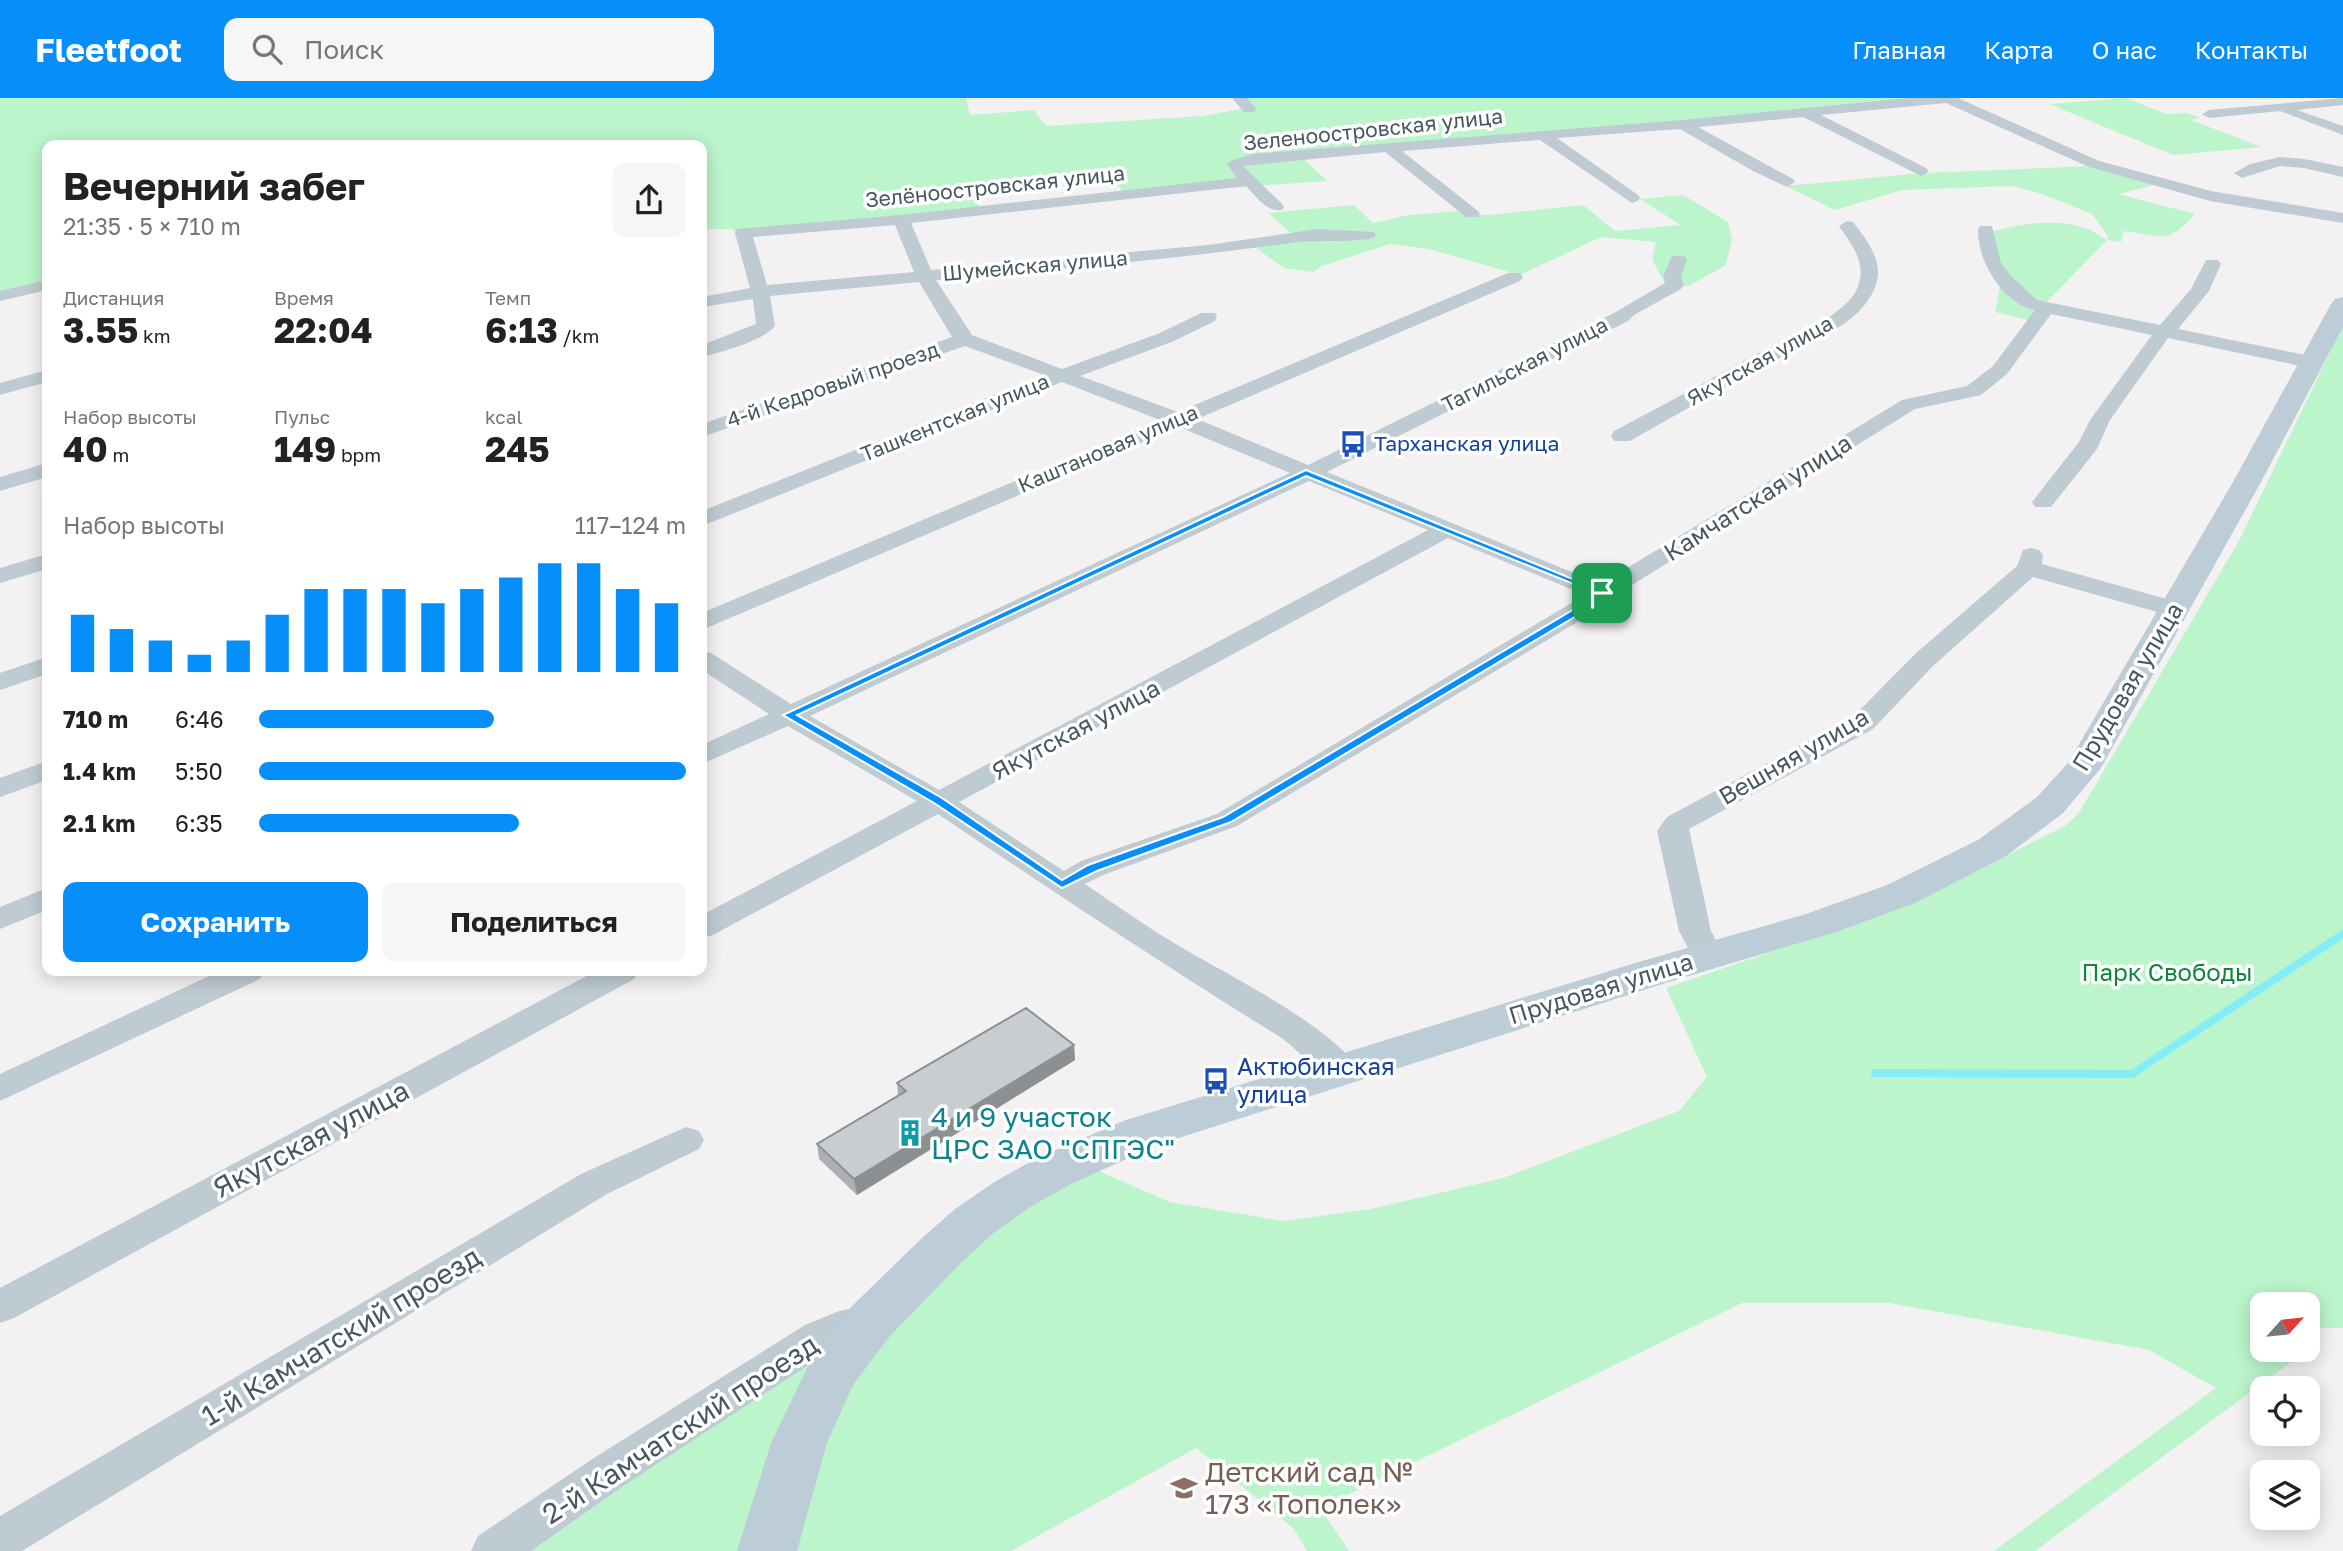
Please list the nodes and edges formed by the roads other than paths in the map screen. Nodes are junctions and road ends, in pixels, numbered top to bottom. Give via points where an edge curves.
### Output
1 (1949, 98) edge
2 (2343, 101) edge
3 (2275, 107) junction
4 (1807, 113) junction
5 (2209, 114) dead end
6 (1683, 124) junction
7 (2343, 131) edge
8 (1544, 135) junction
9 (1389, 148) junction
10 (1921, 171) dead end
11 (2343, 172) edge
12 (2242, 173) dead end
13 (1251, 181) junction
14 (1787, 181) dead end
15 (1632, 198) dead end
16 (1276, 207) dead end
17 (1472, 214) dead end
18 (2343, 218) edge
19 (901, 220) junction
20 (1847, 226) dead end
21 (1986, 230) dead end
22 (1368, 236) dead end
23 (1678, 260) dead end
24 (2212, 264) dead end
25 (925, 276) junction
26 (1514, 277) dead end
27 (42, 286) edge
28 (758, 293) junction
29 (0, 296) edge
30 (707, 301) edge
31 (2343, 303) edge
32 (2047, 307) junction
33 (1208, 317) dead end
34 (2164, 331) junction
35 (965, 339) junction
36 (707, 349) edge
37 (2310, 362) junction
38 (1063, 375) junction
39 (42, 377) edge
40 (0, 389) edge
41 (1180, 420) junction
42 (707, 429) edge
43 (1622, 436) dead end
44 (42, 471) edge
45 (1306, 473) junction
46 (0, 484) edge
47 (2043, 502) dead end
48 (707, 517) edge
49 (1447, 529) junction
50 (42, 563) edge
51 (0, 576) edge
52 (1602, 593) junction
53 (2175, 609) junction
54 (707, 620) edge
55 (707, 662) edge
56 (42, 667) edge
57 (0, 682) edge
58 (789, 715) junction
59 (707, 754) edge
60 (42, 772) edge
61 (0, 788) edge
62 (938, 800) junction
63 (1062, 885) junction
64 (42, 900) edge
65 (0, 919) edge
66 (707, 925) edge
67 (1708, 956) junction
68 (237, 976) edge
69 (613, 976) edge
70 (1341, 1070) junction
71 (0, 1089) edge
72 (686, 1140) dead end
73 (0, 1307) edge
74 (871, 1321) junction
75 (0, 1540) edge
76 (494, 1551) edge
77 (767, 1551) edge

1 - 4 street, Зеленоостровская улица
1 - 18 street via 2094,164 2210,196
2 - 3 street
3 - 5 street
3 - 7 street
4 - 6 street, Зеленоостровская улица
4 - 10 street
6 - 8 street, Зеленоостровская улица
6 - 14 street
8 - 9 street, Зеленоостровская улица
8 - 15 street
9 - 13 street, Зеленоостровская улица via 1235,164
9 - 17 street
11 - 12 street via 2276,161 2259,163
13 - 16 street, Зеленоостровская улица
13 - 19 street, Зелёноостровская улица
19 - 25 street
19 - 28 street, Зелёноостровская улица via 743,233
20 - 43 street, Якутская улица via 1866,252 1869,267 1866,289 1852,309 1813,335
21 - 32 street via 1985,245 2004,282 2031,304
22 - 25 street, Шумейская улица via 1318,234 1208,250
23 - 45 street, Тагильская улица via 1672,277 1675,285 1621,317
24 - 34 street via 2211,274 2176,322
25 - 28 street, Шумейская улица
25 - 35 street
26 - 41 street, Каштановая улица
27 - 29 street
28 - 30 street, Шумейская улица
28 - 36 street via 766,326
31 - 37 main road, Прудовая улица
32 - 34 street
32 - 52 street, Камчатская улица via 2000,370 1974,391 1909,404
33 - 38 street, Ташкентская улица
34 - 37 street
34 - 47 street via 2100,419 2089,444
35 - 38 street
35 - 42 street, 4-й Кедровый проезд
37 - 53 main road, Прудовая улица
38 - 41 street
38 - 48 street, Ташкентская улица
39 - 40 street
41 - 45 street
41 - 54 street, Каштановая улица
44 - 46 street
45 - 49 street
45 - 58 street, Тагильская улица
49 - 52 street
49 - 62 street, Якутская улица via 1210,660
50 - 51 street
52 - 63 street, Камчатская улица via 1227,820 1092,868
53 - 67 main road, Прудовая улица via 2083,768 2040,812 1992,848 1901,894
53 - 67 street, Вешняя улица via 2030,561 1863,723 1678,823 1672,831 1695,931
55 - 58 street
56 - 57 street
58 - 59 street, Тагильская улица
58 - 62 street
60 - 61 street
62 - 63 street
62 - 66 street, Якутская улица
63 - 70 street via 1301,1034
64 - 65 street
67 - 70 main road, Прудовая улица
68 - 71 street
69 - 73 street, Якутская улица
70 - 74 main road, Прудовая улица via 1143,1132 1056,1170 973,1222
72 - 75 street, 1-й Камчатский проезд via 594,1184
74 - 76 street, 2-й Камчатский проезд via 819,1336
74 - 77 main road, Прудовая улица via 832,1372 799,1443

